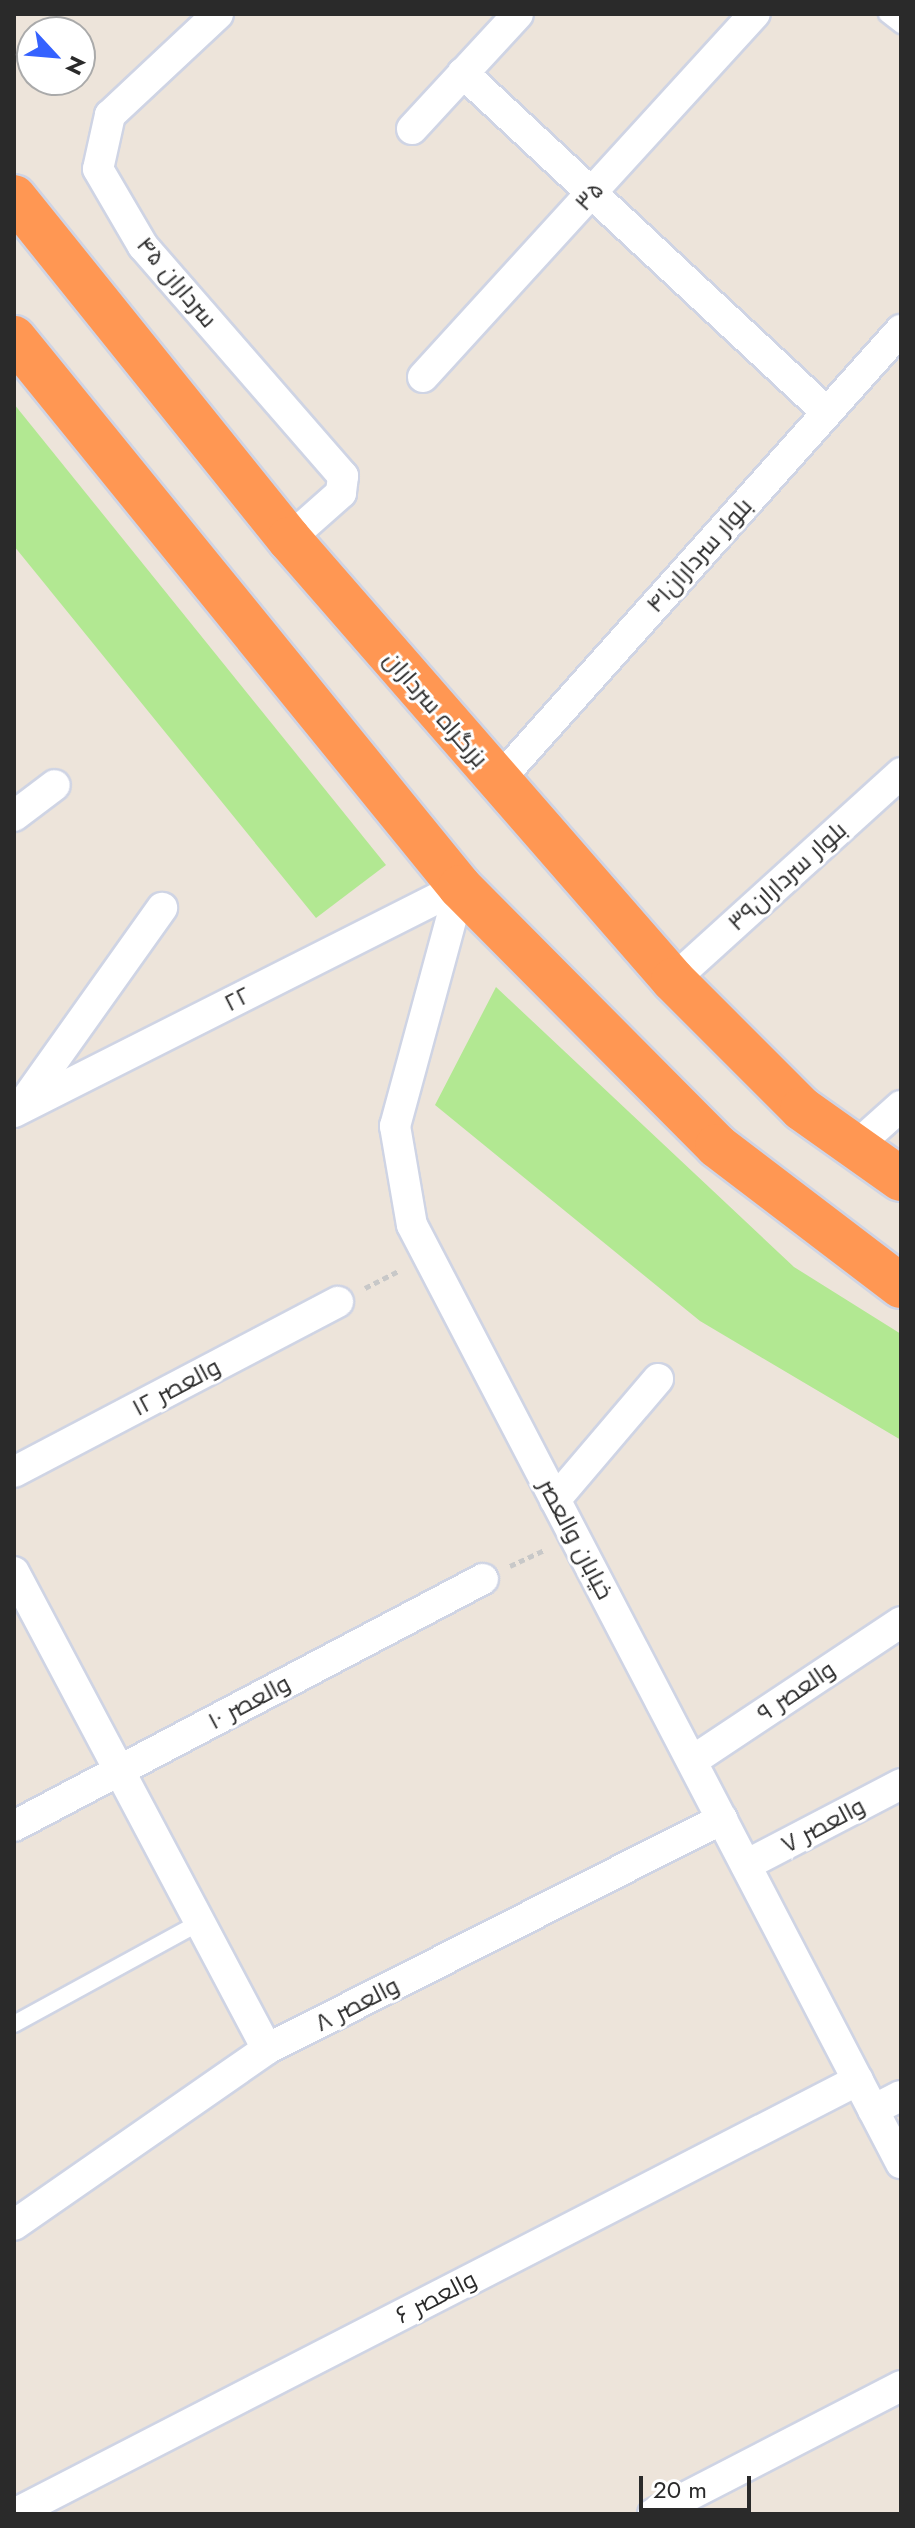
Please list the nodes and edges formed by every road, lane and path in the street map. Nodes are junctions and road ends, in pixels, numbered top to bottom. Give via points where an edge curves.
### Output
1 (218, 14) edge
2 (518, 14) edge
3 (755, 14) edge
4 (887, 14) edge
5 (901, 25) edge
6 (463, 73) junction
7 (412, 129) dead end
8 (591, 193) junction
9 (14, 197) edge
10 (901, 330) edge
11 (14, 338) edge
12 (423, 377) dead end
13 (826, 411) junction
14 (289, 539) junction
15 (901, 773) edge
16 (498, 781) junction
17 (55, 785) dead end
18 (14, 816) edge
19 (460, 887) junction
20 (162, 908) dead end
21 (673, 980) junction
22 (901, 1106) edge
23 (16, 1111) edge
24 (854, 1148) junction
25 (901, 1179) edge
26 (428, 1256) junction
27 (901, 1286) edge
28 (338, 1302) joint
29 (658, 1379) dead end
30 (14, 1472) edge
31 (555, 1500) junction
32 (574, 1536) junction
33 (14, 1572) edge
34 (483, 1579) joint
35 (901, 1622) edge
36 (692, 1761) junction
37 (119, 1770) junction
38 (901, 1784) edge
39 (722, 1819) junction
40 (14, 1826) edge
41 (746, 1865) junction
42 (200, 1922) junction
43 (14, 2024) edge
44 (267, 2049) junction
45 (858, 2080) junction
46 (901, 2096) edge
47 (873, 2110) junction
48 (901, 2163) edge
49 (14, 2225) edge
50 (901, 2386) edge
51 (14, 2514) edge
52 (653, 2514) edge

1 - 14 street, سرداران ۴۵ via 110,115 98,169 143,246 343,476 341,493
2 - 6 street
3 - 8 street, ۳۵
4 - 5 lane
6 - 7 street
6 - 8 street
8 - 12 street, ۳۵
8 - 13 street
9 - 14 highway, بزرگراه سرداران
10 - 13 street, بلوار سرداران۴۱
11 - 19 highway
13 - 16 street, بلوار سرداران۴۱
14 - 16 highway, بزرگراه سرداران
15 - 21 street, بلوار سرداران۳۹
16 - 21 highway, بزرگراه سرداران
17 - 18 street
19 - 23 street, ۲۲
19 - 26 street, خیابان والعصر via 395,1126 412,1225
19 - 27 highway via 717,1146
20 - 23 street
21 - 24 highway, بزرگراه سرداران via 727,1040
22 - 24 street
24 - 25 highway, بزرگراه سرداران
26 - 28 path
26 - 31 street, خیابان والعصر
28 - 30 street, والعصر ۱۲
29 - 31 street
31 - 32 street, خیابان والعصر
32 - 34 path
32 - 36 street, خیابان والعصر
33 - 37 street
34 - 37 street, والعصر ۱۰
35 - 36 street, والعصر ۹
36 - 39 street, خیابان والعصر
37 - 40 street, والعصر ۱۰
37 - 42 street
38 - 41 street, والعصر ۷
39 - 41 street, خیابان والعصر
39 - 44 street, والعصر ۸
41 - 45 street, خیابان والعصر
42 - 43 lane
42 - 44 street
44 - 49 street, والعصر ۸
45 - 47 street, خیابان والعصر
45 - 51 street, والعصر ۶
46 - 47 street
47 - 48 street, خیابان والعصر
50 - 52 street

